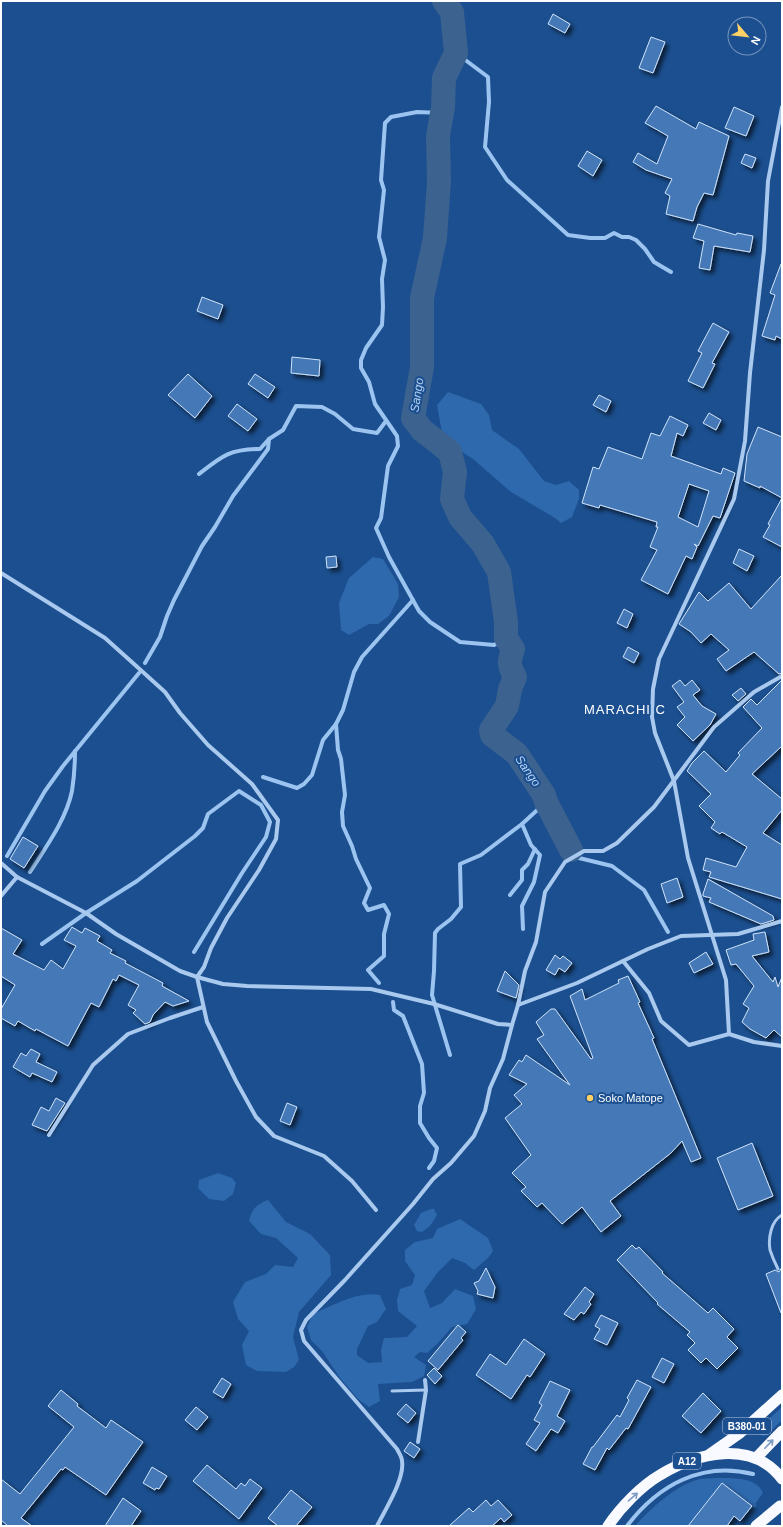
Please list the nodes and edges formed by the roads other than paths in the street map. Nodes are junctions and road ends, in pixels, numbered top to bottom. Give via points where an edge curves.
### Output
1 (782, 107) edge
2 (1, 572) edge
3 (782, 676) edge
4 (674, 781) junction
5 (1, 863) edge
6 (17, 877) junction
7 (1, 896) edge
8 (782, 921) edge
9 (712, 935) junction
10 (623, 961) junction
11 (197, 977) junction
12 (518, 1004) junction
13 (203, 1007) junction
14 (512, 1025) junction
15 (729, 1034) junction
16 (782, 1046) edge
17 (49, 1135) dead end
18 (376, 1210) dead end
19 (782, 1215) edge
20 (778, 1269) dead end
21 (425, 1380) dead end
22 (426, 1390) junction
23 (392, 1391) dead end
24 (782, 1395) edge
25 (782, 1431) edge
26 (418, 1442) dead end
27 (710, 1454) junction
28 (756, 1458) junction
29 (782, 1479) edge
30 (781, 1506) edge
31 (376, 1526) edge
32 (608, 1526) edge
33 (756, 1526) edge

1 - 4 street via 768,181 764,250 744,441 734,499 659,659 653,689 652,717 655,733
2 - 11 street via 105,638 165,692 208,745 252,784 278,820 276,839 227,918
3 - 4 street via 754,692 714,727
4 - 9 street via 688,858
4 - 12 street via 649,812 617,843 603,851 584,851 565,862 556,874 545,892 536,942 525,971
5 - 6 street
6 - 7 street
6 - 11 street via 86,913 116,934 180,971
8 - 9 street via 738,934
9 - 10 street via 681,936
9 - 15 street via 726,980
10 - 12 street via 577,984
10 - 15 street via 649,993 661,1021 689,1045
11 - 13 street
11 - 14 street via 223,984 247,986 371,989 434,1004 498,1024
12 - 14 street
13 - 17 street via 128,1034 93,1065
13 - 18 street via 207,1022 256,1117 274,1136 324,1156 352,1181
14 - 31 street via 503,1059 474,1136 306,1320 301,1330 304,1341 397,1449 402,1461 401,1473 392,1499
15 - 16 street via 754,1042
19 - 20 lane via 774,1223 770,1234 770,1250
21 - 22 street
22 - 23 lane
22 - 26 street
24 - 27 highway, B380-01 via 740,1433
28 -> 25 highway, B380-01
27 - 28 highway, A12 via 737,1454
32 -> 27 highway, A12 via 629,1500 658,1475 684,1462
28 - 29 highway, A12
30 - 33 highway

